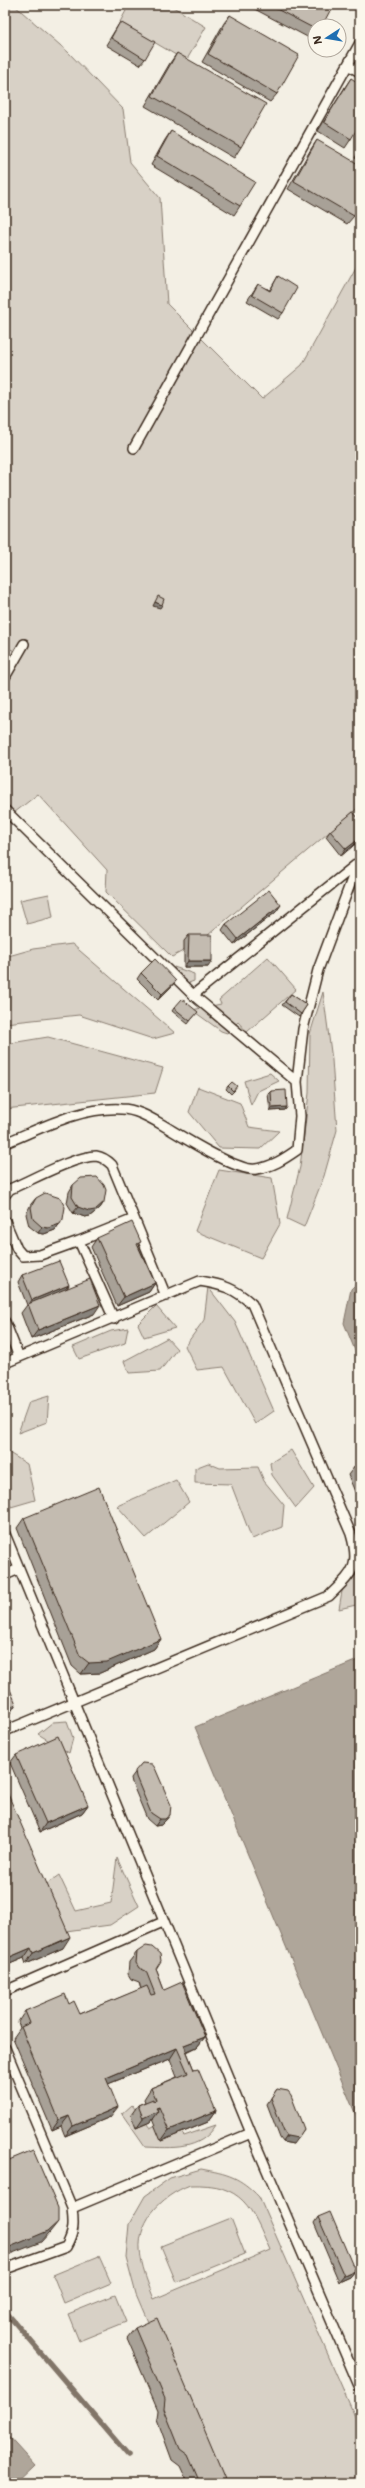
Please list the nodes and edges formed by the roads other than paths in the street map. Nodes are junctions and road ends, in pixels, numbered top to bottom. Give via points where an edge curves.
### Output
1 (360, 43) edge
2 (348, 65) junction
3 (360, 72) edge
4 (134, 448) dead end
5 (24, 644) dead end
6 (5, 677) edge
7 (5, 810) edge
8 (359, 862) edge
9 (194, 995) junction
10 (297, 1082) junction
11 (5, 1143) edge
12 (5, 1195) edge
13 (134, 1219) junction
14 (5, 1221) edge
15 (79, 1241) junction
16 (166, 1296) junction
17 (114, 1319) junction
18 (5, 1322) edge
19 (19, 1357) junction
20 (5, 1363) edge
21 (5, 1534) edge
22 (19, 1569) junction
23 (5, 1575) edge
24 (73, 1702) junction
25 (5, 1731) edge
26 (163, 1922) junction
27 (5, 1990) edge
28 (5, 2048) edge
29 (251, 2133) junction
30 (72, 2208) junction
31 (8, 2268) dead end
32 (360, 2388) edge

1 - 2 lane
2 - 3 lane
2 - 4 lane
5 - 6 lane
7 - 9 lane
8 - 9 lane
8 - 10 lane via 318,970 303,1029
9 - 10 lane
10 - 11 lane via 300,1116 297,1150 278,1163 255,1170 234,1165 139,1113 122,1109 77,1114
12 - 13 lane via 10,1189 77,1161 97,1156 105,1158 112,1165
13 - 15 lane
13 - 16 lane
14 - 15 lane via 17,1249 23,1256 40,1255
15 - 17 lane
16 - 17 lane
16 - 24 lane via 200,1281 222,1284 236,1290 252,1304 351,1534 357,1554 351,1574 329,1596
17 - 19 lane
18 - 19 lane
19 - 20 lane
21 - 22 lane
22 - 23 lane
22 - 24 lane
24 - 25 lane
24 - 26 lane
26 - 27 lane
26 - 29 lane
28 - 30 lane
29 - 30 lane
29 - 32 lane
30 - 31 lane via 73,2235 66,2247

